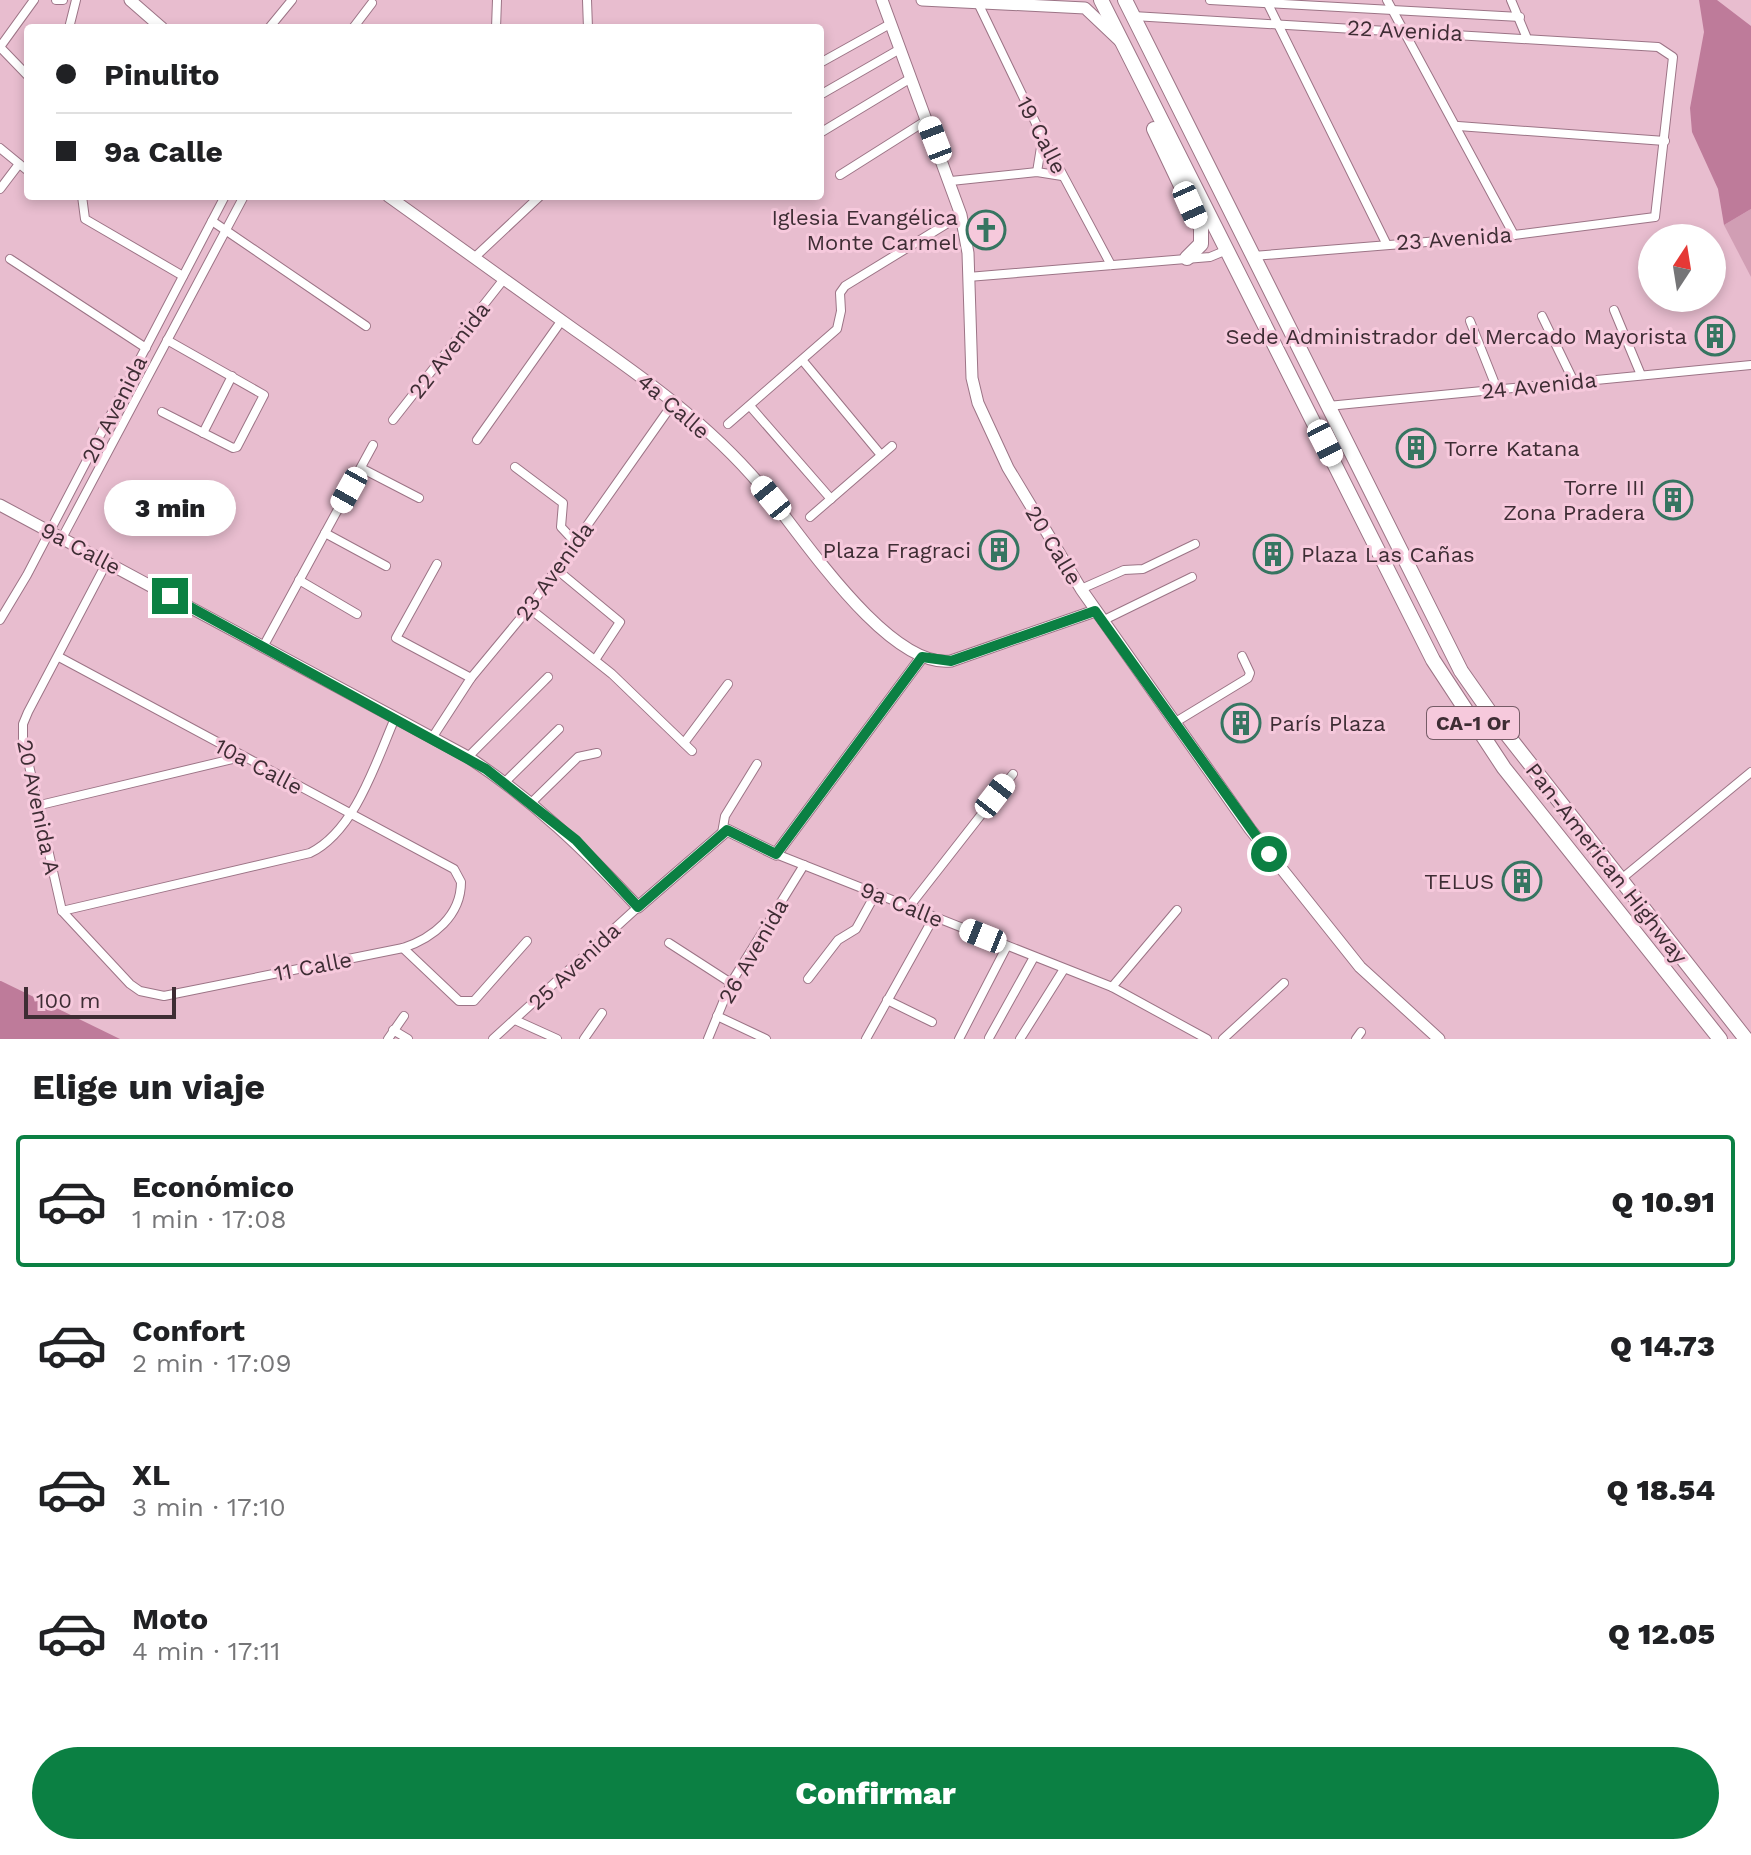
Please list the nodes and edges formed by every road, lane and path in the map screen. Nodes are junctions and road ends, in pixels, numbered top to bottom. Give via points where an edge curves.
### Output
1 (34, 0) edge
2 (56, 0) edge
3 (63, 0) edge
4 (76, 0) edge
5 (292, 0) edge
6 (497, 0) edge
7 (587, 0) edge
8 (883, 0) edge
9 (922, 0) edge
10 (1101, 0) edge
11 (1125, 0) edge
12 (1210, 0) edge
13 (1387, 0) edge
14 (1511, 0) edge
15 (1266, 1) edge
16 (137, 3) edge
17 (372, 3) dead end
18 (978, 3) junction
19 (1392, 10) junction
20 (1132, 16) junction
21 (1520, 17) junction
22 (1277, 22) junction
23 (70, 24) edge
24 (158, 24) edge
25 (272, 24) edge
26 (356, 24) edge
27 (496, 24) edge
28 (588, 24) edge
29 (890, 24) junction
30 (1402, 30) junction
31 (1526, 36) junction
32 (1122, 43) junction
33 (900, 49) junction
34 (824, 61) edge
35 (24, 72) edge
36 (911, 78) junction
37 (1141, 84) junction
38 (824, 93) edge
39 (927, 120) junction
40 (1458, 126) junction
41 (824, 131) edge
42 (1042, 136) junction
43 (1665, 141) junction
44 (0, 148) edge
45 (19, 164) junction
46 (24, 168) edge
47 (1037, 172) junction
48 (840, 175) dead end
49 (1062, 176) junction
50 (951, 181) junction
51 (0, 189) edge
52 (83, 200) edge
53 (223, 200) edge
54 (242, 200) edge
55 (394, 200) edge
56 (536, 200) edge
57 (961, 215) junction
58 (212, 221) junction
59 (225, 230) junction
60 (1514, 235) junction
61 (1386, 243) junction
62 (1227, 250) junction
63 (1253, 256) junction
64 (474, 258) junction
65 (1187, 258) junction
66 (10, 259) dead end
67 (1111, 265) junction
68 (183, 276) junction
69 (968, 277) junction
70 (504, 279) junction
71 (1614, 310) dead end
72 (1542, 316) dead end
73 (562, 320) junction
74 (1470, 321) dead end
75 (366, 326) dead end
76 (167, 340) junction
77 (146, 348) junction
78 (803, 361) junction
79 (1751, 365) edge
80 (1641, 375) junction
81 (232, 376) junction
82 (1574, 382) junction
83 (1497, 389) junction
84 (674, 402) junction
85 (750, 406) junction
86 (1327, 406) junction
87 (162, 412) dead end
88 (393, 420) dead end
89 (728, 424) dead end
90 (203, 433) junction
91 (477, 440) dead end
92 (373, 445) dead end
93 (892, 446) dead end
94 (881, 455) junction
95 (515, 467) dead end
96 (361, 468) junction
97 (419, 498) dead end
98 (831, 499) junction
99 (0, 505) edge
100 (810, 517) dead end
101 (50, 532) junction
102 (325, 533) junction
103 (62, 538) junction
104 (575, 542) junction
105 (1195, 544) dead end
106 (107, 562) junction
107 (437, 564) dead end
108 (386, 566) dead end
109 (556, 569) junction
110 (1192, 577) dead end
111 (299, 580) junction
112 (1081, 589) junction
113 (529, 608) junction
114 (357, 614) dead end
115 (1099, 616) junction
116 (0, 620) edge
117 (263, 647) junction
118 (1242, 656) dead end
119 (59, 657) junction
120 (922, 657) junction
121 (595, 660) junction
122 (548, 677) dead end
123 (471, 678) junction
124 (728, 684) dead end
125 (395, 718) junction
126 (1174, 723) junction
127 (559, 729) dead end
128 (432, 738) junction
129 (684, 743) junction
130 (692, 751) dead end
131 (597, 753) dead end
132 (242, 757) junction
133 (468, 757) junction
134 (757, 764) dead end
135 (1751, 772) edge
136 (1013, 774) dead end
137 (505, 782) junction
138 (532, 802) junction
139 (36, 806) junction
140 (349, 813) junction
141 (724, 832) junction
142 (776, 854) junction
143 (804, 865) junction
144 (1620, 880) junction
145 (876, 893) junction
146 (638, 907) junction
147 (909, 907) junction
148 (1177, 910) dead end
149 (62, 911) junction
150 (934, 917) junction
151 (527, 941) dead end
152 (669, 943) dead end
153 (1007, 946) junction
154 (403, 948) junction
155 (1034, 957) junction
156 (1064, 969) junction
157 (808, 979) dead end
158 (731, 983) junction
159 (1284, 983) dead end
160 (1112, 987) junction
161 (887, 1000) junction
162 (602, 1013) dead end
163 (404, 1016) dead end
164 (717, 1016) junction
165 (515, 1020) junction
166 (932, 1022) dead end
167 (393, 1030) junction
168 (989, 1038) edge
169 (388, 1039) edge
170 (408, 1039) edge
171 (493, 1039) edge
172 (557, 1039) edge
173 (584, 1039) edge
174 (708, 1039) edge
175 (766, 1039) edge
176 (866, 1039) edge
177 (959, 1039) edge
178 (1020, 1039) edge
179 (1207, 1039) edge
180 (1223, 1039) edge
181 (1439, 1039) edge
182 (1720, 1039) edge
183 (1746, 1039) edge

1 - 35 street via 0,47
2 - 3 street
4 - 23 street
5 - 25 street
6 - 27 street
7 - 28 street
8 - 29 street, 20 Calle
9 - 18 street
10 - 32 highway, Pan-American Highway / CA-1 Or
11 - 20 highway, Pan-American Highway / CA-1 Or
12 - 15 street, 22 Avenida
13 - 19 street
14 - 21 street
15 - 19 street, 22 Avenida
15 - 22 street
16 - 24 street
17 - 26 street
18 - 32 street via 1085,8
18 - 42 street, 19 Calle
19 - 21 street, 22 Avenida
19 - 30 street
20 - 22 street, 22 Avenida
20 - 63 highway, Pan-American Highway / CA-1 Or
21 - 31 street
22 - 30 street, 22 Avenida
22 - 61 street
29 - 33 street, 20 Calle
29 - 34 street
30 - 31 street, 22 Avenida
30 - 40 street
31 - 43 street, 22 Avenida via 1658,47 1673,57
32 - 37 highway, Pan-American Highway / CA-1 Or
33 - 36 street, 20 Calle
33 - 38 street
36 - 39 street, 20 Calle
36 - 41 street
37 - 62 highway, Pan-American Highway / CA-1 Or
37 - 65 highway via 1140,101 1201,228 1198,249
39 - 48 street
39 - 50 street, 20 Calle
40 - 43 street
40 - 60 street
42 - 47 street
42 - 49 street, 19 Calle
43 - 60 street, 23 Avenida via 1655,217
44 - 45 street
45 - 46 street
45 - 51 street
47 - 49 street
47 - 50 street
49 - 67 street, 19 Calle
50 - 57 street, 20 Calle
52 - 68 street via 85,219
53 - 58 street, 20 Avenida
54 - 59 street, 20 Avenida
55 - 64 street, 4a Calle
56 - 64 street
57 - 69 street, 20 Calle
57 - 78 street via 845,286 837,329
58 - 59 street
58 - 68 street, 20 Avenida
59 - 75 street
59 - 76 street, 20 Avenida
60 - 61 street, 23 Avenida
61 - 63 street, 23 Avenida
62 - 65 street
62 - 182 highway, Pan-American Highway / CA-1 Or via 1448,684 1504,768
63 - 86 highway, Pan-American Highway / CA-1 Or
64 - 70 street, 4a Calle
65 - 67 street
66 - 77 street
67 - 69 street
68 - 77 street, 20 Avenida
69 - 112 street, 20 Calle via 978,403 1008,468
70 - 73 street, 4a Calle
70 - 88 street, 22 Avenida
71 - 80 street
72 - 82 street
73 - 84 street, 4a Calle
73 - 91 street
74 - 83 street
76 - 81 street
76 - 103 street, 20 Avenida
77 - 101 street, 20 Avenida
78 - 85 street
78 - 94 street
79 - 80 street, 24 Avenida
80 - 82 street, 24 Avenida
81 - 90 street
81 - 90 street via 264,395 237,447
82 - 83 street, 24 Avenida
83 - 86 street, 24 Avenida
84 - 104 street, 23 Avenida
84 - 120 street, 4a Calle via 757,481 871,622
85 - 89 street
85 - 98 street
86 - 144 highway, Pan-American Highway / CA-1 Or via 1461,671
87 - 90 street
92 - 96 street
93 - 94 street
94 - 98 street
95 - 104 street via 563,503 561,527
96 - 97 street
96 - 102 street
98 - 100 street
99 - 101 street, 9a Calle
101 - 103 street, 9a Calle
101 - 116 street, 20 Avenida
102 - 108 street
102 - 111 street
103 - 106 street, 9a Calle
104 - 109 street, 23 Avenida
105 - 112 street via 1143,569 1124,570
106 - 117 street, 9a Calle
106 - 119 street, 20 Avenida A
107 - 123 street via 396,638
109 - 113 street, 23 Avenida
109 - 121 street via 620,622
110 - 115 street
111 - 114 street
111 - 117 street
112 - 115 street, 20 Calle
113 - 121 street
113 - 123 street, 23 Avenida
115 - 120 street via 951,661
115 - 126 street, 20 Calle
117 - 125 street, 9a Calle
118 - 126 street via 1248,678
119 - 132 street, 10a Calle
119 - 139 street, 20 Avenida A via 23,724
120 - 142 street
121 - 129 street
122 - 133 street
123 - 128 street, 23 Avenida
124 - 129 street
125 - 128 street, 9a Calle
125 - 140 street
126 - 181 street, 20 Calle via 1306,904 1360,967
127 - 137 street
128 - 133 street, 9a Calle
129 - 130 street
131 - 138 street via 578,757
132 - 139 street
132 - 140 street, 10a Calle
133 - 137 street, 9a Calle
134 - 141 street via 725,816
135 - 144 street
136 - 147 street
137 - 138 street, 9a Calle
138 - 146 street, 9a Calle
139 - 149 street, 20 Avenida A
140 - 149 street via 334,838 310,853
140 - 154 street, 10a Calle via 459,875 461,891 442,926
141 - 142 street, 9a Calle
141 - 146 street, 25 Avenida
142 - 143 street, 9a Calle
143 - 145 street, 9a Calle
143 - 158 street, 26 Avenida
144 - 183 highway, Pan-American Highway / CA-1 Or
145 - 147 street, 9a Calle
145 - 157 street via 856,929 838,940
146 - 165 street, 25 Avenida
147 - 150 street, 9a Calle
148 - 160 street
149 - 154 street, 11 Calle via 140,991 164,996
150 - 153 street, 9a Calle
150 - 161 street
151 - 154 street via 474,1001 466,1003
152 - 158 street
153 - 155 street, 9a Calle
153 - 177 street
155 - 156 street, 9a Calle
155 - 168 street
156 - 160 street, 9a Calle
156 - 178 street
158 - 164 street, 26 Avenida
159 - 180 street
160 - 179 street, 9a Calle
161 - 166 street
161 - 176 street
162 - 173 street
163 - 167 street
164 - 174 street, 26 Avenida
164 - 175 street
165 - 171 street, 25 Avenida
165 - 172 street
167 - 169 street
167 - 170 street

